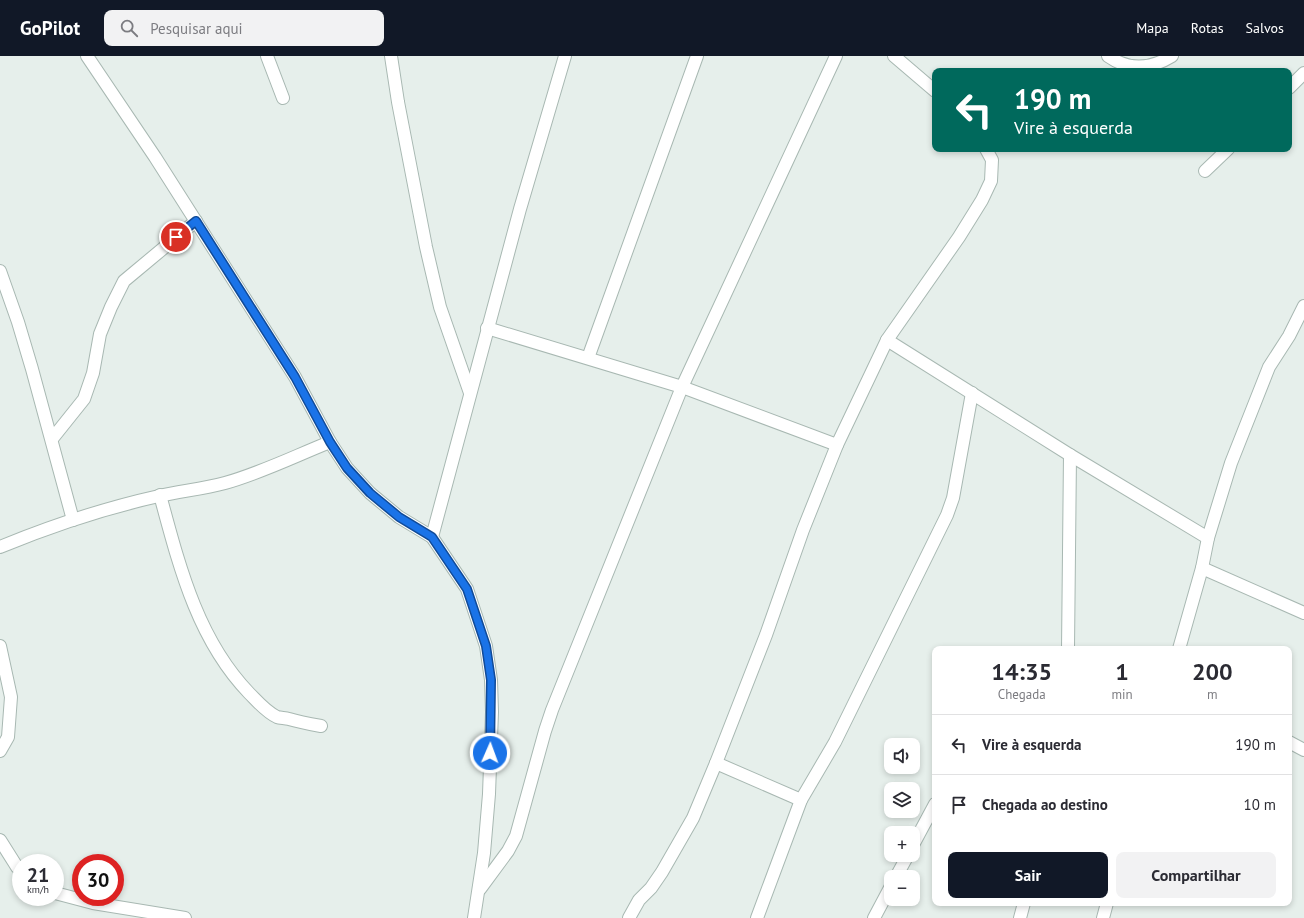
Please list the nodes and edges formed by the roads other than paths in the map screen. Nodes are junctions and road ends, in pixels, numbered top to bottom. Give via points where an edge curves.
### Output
1 (87, 56) edge
2 (267, 56) edge
3 (391, 56) edge
4 (565, 56) edge
5 (697, 56) edge
6 (836, 56) edge
7 (894, 56) edge
8 (1108, 56) edge
9 (1172, 56) edge
10 (1304, 73) edge
11 (1292, 85) edge
12 (932, 88) edge
13 (283, 98) dead end
14 (988, 152) edge
15 (1225, 152) edge
16 (1205, 171) dead end
17 (196, 221) junction
18 (0, 271) edge
19 (1304, 306) edge
20 (487, 328) junction
21 (886, 340) junction
22 (588, 358) junction
23 (682, 387) junction
24 (470, 392) junction
25 (972, 393) junction
26 (52, 439) junction
27 (330, 442) junction
28 (837, 445) junction
29 (1070, 455) junction
30 (160, 495) junction
31 (73, 520) junction
32 (432, 537) junction
33 (1208, 538) junction
34 (0, 548) edge
35 (1202, 568) junction
36 (1304, 613) edge
37 (0, 646) edge
38 (1068, 646) edge
39 (1180, 646) edge
40 (321, 726) dead end
41 (1292, 744) edge
42 (1304, 750) edge
43 (0, 751) edge
44 (716, 763) junction
45 (801, 800) junction
46 (932, 810) edge
47 (920, 832) edge
48 (0, 840) edge
49 (12, 859) edge
50 (478, 892) junction
51 (64, 895) edge
52 (884, 899) edge
53 (1023, 906) edge
54 (1106, 906) edge
55 (185, 918) edge
56 (474, 918) edge
57 (629, 918) edge
58 (757, 918) edge
59 (874, 918) edge
60 (1020, 918) edge
61 (1103, 918) edge

1 - 17 street
2 - 13 street
3 - 24 street via 440,307
4 - 20 street
5 - 22 street
6 - 23 street
7 - 12 street
8 - 9 street via 1128,66 1147,67
10 - 11 street
14 - 21 street via 992,160 991,181 982,200
15 - 16 street
17 - 26 street via 124,281 100,334 93,373 84,399
17 - 27 street via 295,377
18 - 26 street via 18,322
19 - 33 street via 1269,367 1230,463
20 - 22 street
20 - 24 street
21 - 25 street
21 - 28 street
22 - 23 street
23 - 28 street
23 - 50 street via 552,710 516,836
24 - 32 street
25 - 29 street
25 - 45 street via 953,498 947,515 835,742
26 - 31 street
27 - 30 street via 224,483
27 - 32 street via 347,468 370,493 399,517
28 - 44 street
29 - 33 street
29 - 38 street
30 - 31 street
30 - 40 street via 176,555 195,608 204,629 228,667 257,701 276,717
31 - 34 street
32 - 50 street via 467,589 486,646 491,680 489,794
33 - 35 street
35 - 36 street
35 - 39 street
37 - 43 street via 11,697 8,737
41 - 42 street
44 - 45 street
44 - 57 street via 690,825 662,872 639,900
45 - 58 street
46 - 47 street
48 - 49 street
50 - 56 street
51 - 55 street via 94,903
52 - 59 street
53 - 60 street
54 - 61 street

